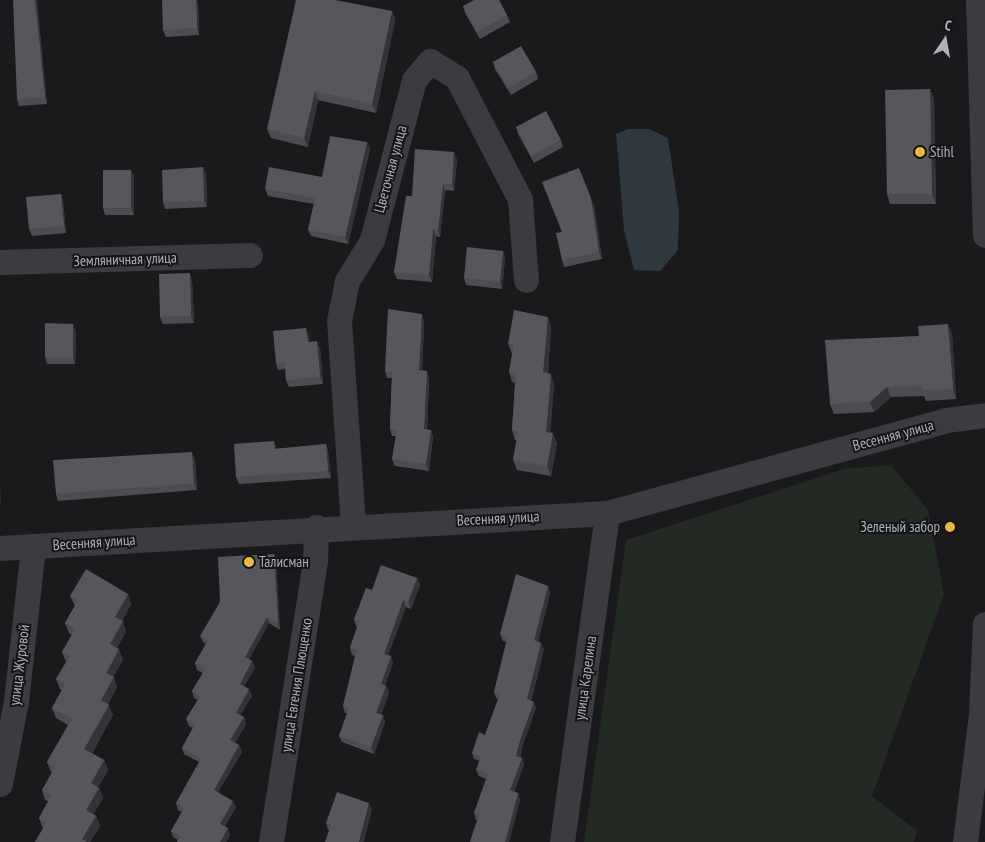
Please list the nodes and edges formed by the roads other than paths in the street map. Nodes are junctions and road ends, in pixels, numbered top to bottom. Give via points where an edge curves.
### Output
1 (978, 0) edge
2 (985, 235) edge
3 (250, 255) dead end
4 (0, 262) edge
5 (526, 280) dead end
6 (985, 415) edge
7 (607, 513) junction
8 (353, 525) junction
9 (316, 527) junction
10 (32, 546) junction
11 (0, 548) edge
12 (985, 624) edge
13 (0, 784) edge
14 (271, 842) edge
15 (562, 842) edge
16 (965, 842) edge

1 - 2 street
3 - 4 street, Земляничная улица
5 - 8 street, Цветочная улица via 520,199 457,78 430,61 414,80 372,240 347,281 339,321
6 - 7 street, Весенняя улица via 946,420
7 - 8 street, Весенняя улица
7 - 15 street, улица Карелина
8 - 9 street, Весенняя улица
9 - 10 street, Весенняя улица
9 - 14 street, улица Евгения Плющенко via 315,560
10 - 11 street, Весенняя улица
10 - 13 street, улица Журовой via 16,701
12 - 16 street via 981,714

